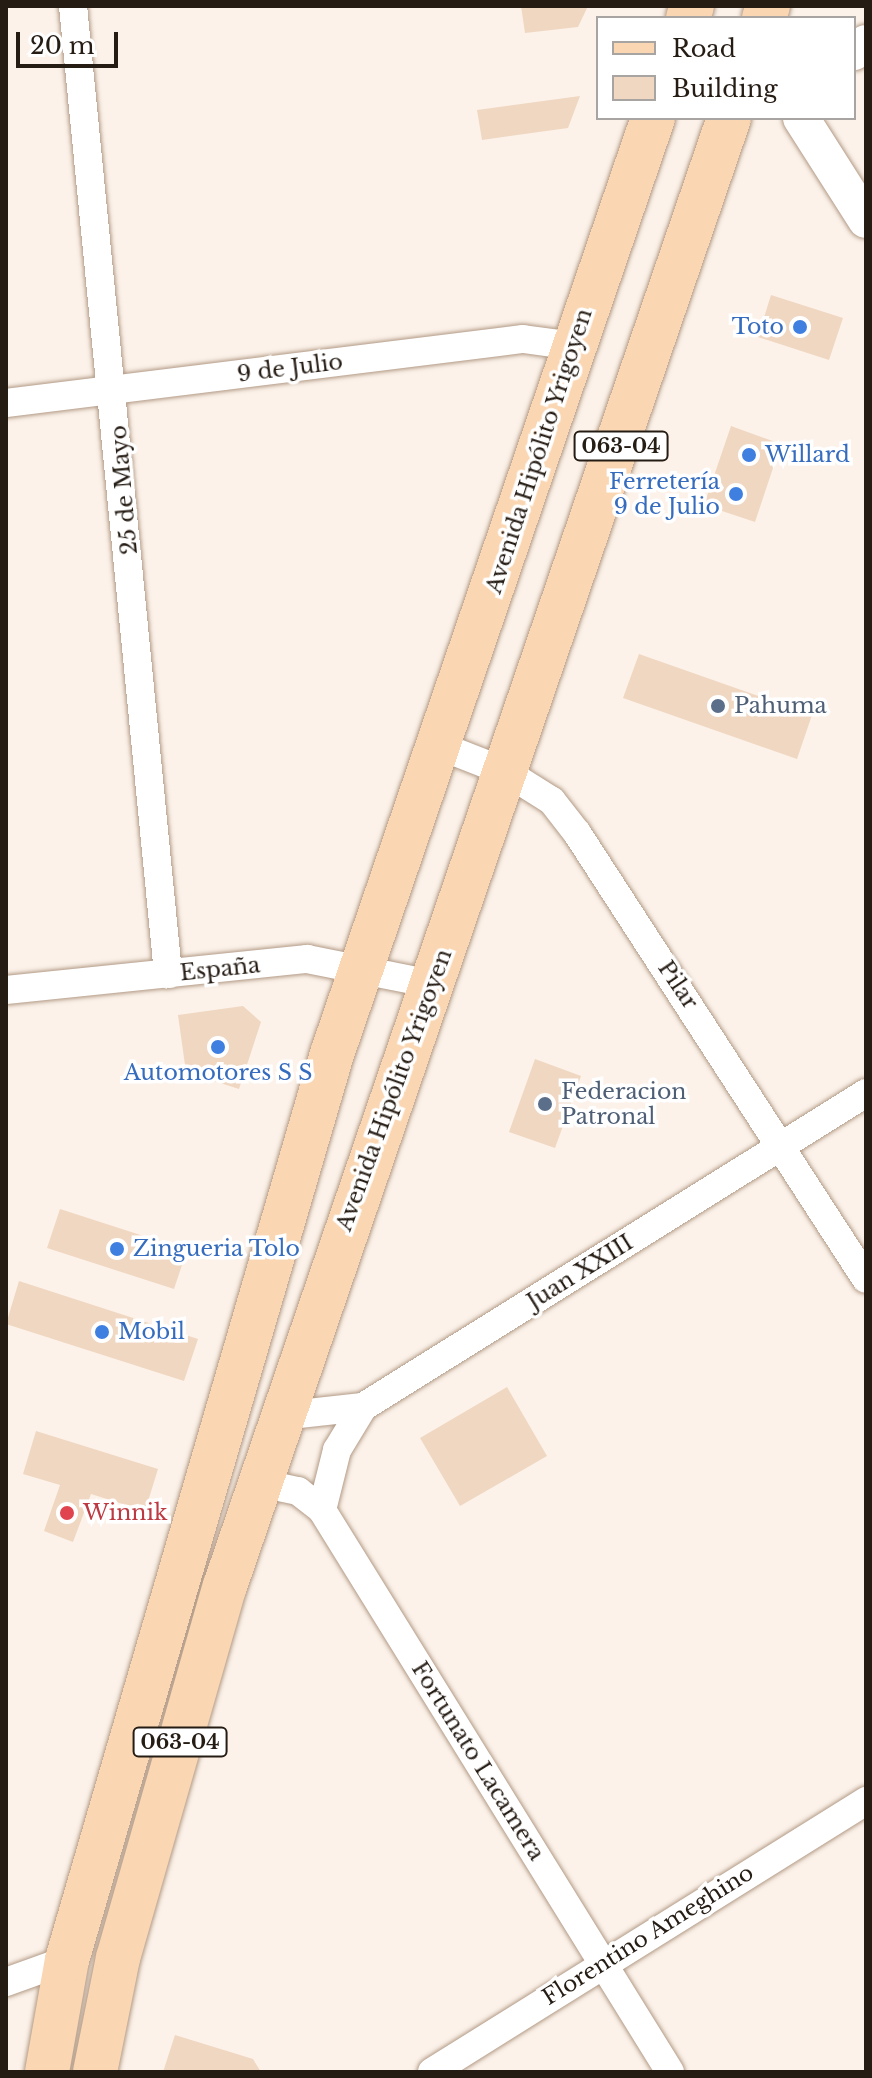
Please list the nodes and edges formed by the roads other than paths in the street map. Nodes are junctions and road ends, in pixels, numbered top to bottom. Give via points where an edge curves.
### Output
1 (73, 6) edge
2 (652, 120) edge
3 (802, 120) edge
4 (736, 125) edge
5 (866, 220) edge
6 (574, 346) junction
7 (115, 390) junction
8 (6, 403) edge
9 (440, 746) junction
10 (506, 772) junction
11 (362, 968) junction
12 (168, 974) junction
13 (432, 984) junction
14 (6, 990) edge
15 (866, 1093) edge
16 (784, 1145) junction
17 (866, 1279) edge
18 (363, 1407) junction
19 (281, 1416) junction
20 (260, 1483) junction
21 (322, 1510) junction
22 (866, 1801) edge
23 (67, 1960) junction
24 (603, 1962) junction
25 (6, 1982) edge
26 (47, 2072) edge
27 (95, 2072) edge
28 (432, 2072) edge
29 (670, 2072) edge

1 - 7 street, 25 de Mayo
2 - 6 main road, Avenida Hipólito Yrigoyen / 063-04
3 - 5 street
4 - 10 main road, Avenida Hipólito Yrigoyen / 063-04
6 - 7 street, 9 de Julio via 523,339
6 - 9 main road, Avenida Hipólito Yrigoyen / 063-04
7 - 8 street, 9 de Julio
7 - 12 street, 25 de Mayo
9 - 10 street, Pilar
9 - 11 main road, Avenida Hipólito Yrigoyen / 063-04
10 - 13 main road, Avenida Hipólito Yrigoyen / 063-04
10 - 16 street, Pilar via 552,801 577,833
11 - 12 street, España via 307,959
11 - 13 street, España
11 - 23 main road, Avenida Hipólito Yrigoyen / 063-04
12 - 14 street, España
13 - 19 main road, Avenida Hipólito Yrigoyen / 063-04
15 - 16 street, Juan XXIII
16 - 17 street, Pilar
16 - 18 street, Juan XXIII
18 - 19 street, Juan XXIII
18 - 21 street via 337,1450
19 - 20 main road, Avenida Hipólito Yrigoyen / 063-04
20 - 21 street, Fortunato Lacamera via 298,1491
20 - 27 main road, Avenida Hipólito Yrigoyen / 063-04 via 118,1958
21 - 24 street, Fortunato Lacamera
22 - 24 street, Florentino Ameghino
23 - 25 street
23 - 26 main road, Avenida Hipólito Yrigoyen / 063-04
24 - 28 street, Florentino Ameghino
24 - 29 street, Fortunato Lacamera

